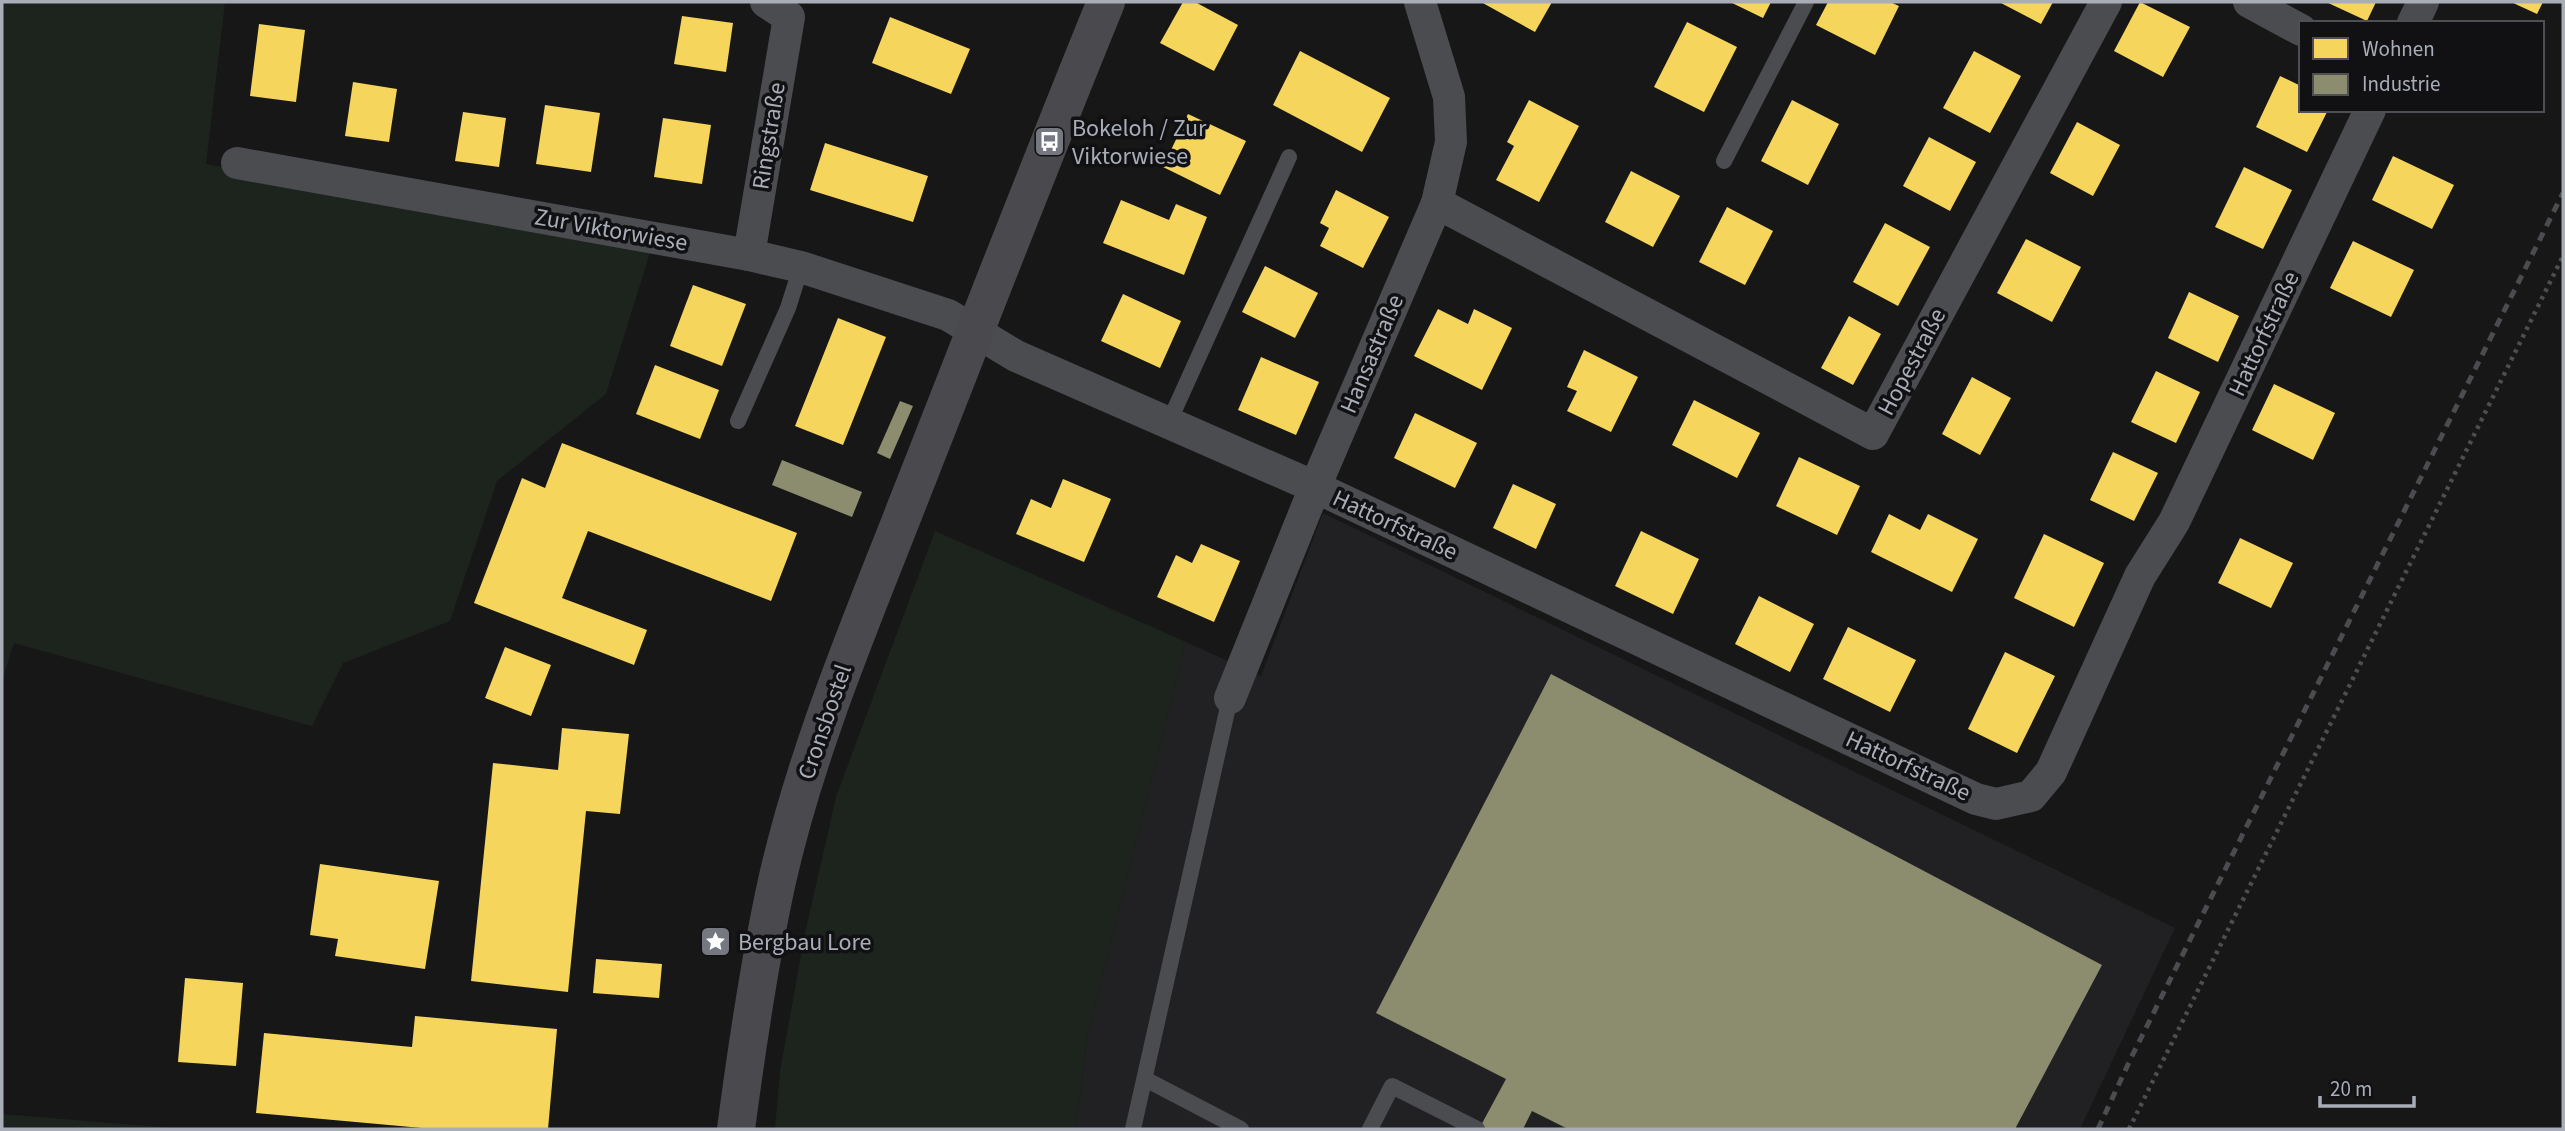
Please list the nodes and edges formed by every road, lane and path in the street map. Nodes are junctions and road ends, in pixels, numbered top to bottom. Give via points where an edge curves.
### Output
1 (1106, 2) edge
2 (1420, 2) edge
3 (1806, 2) edge
4 (2106, 2) edge
5 (2249, 2) edge
6 (2423, 2) edge
7 (784, 7) edge
8 (2414, 21) edge
9 (2299, 29) edge
10 (2369, 112) edge
11 (1289, 158) dead end
12 (1724, 161) dead end
13 (237, 163) dead end
14 (1437, 203) junction
15 (749, 255) junction
16 (2563, 256) edge
17 (802, 267) junction
18 (975, 332) junction
19 (738, 421) dead end
20 (1169, 422) junction
21 (1315, 487) junction
22 (1230, 698) joint
23 (1145, 1079) junction
24 (736, 1129) edge
25 (1133, 1129) edge
26 (1241, 1129) edge
27 (1370, 1129) edge
28 (1477, 1129) edge
29 (2129, 1129) edge

1 - 18 street, Cronsbostel
2 - 14 street, Hansastraße via 1449,97 1451,142
3 - 12 lane
4 - 14 street, Hopestraße via 1873,434
5 - 9 street
6 - 8 street
7 - 15 street, Ringstraße
10 - 21 street, Hattorfstraße via 2174,522 2140,576 2051,772 2031,796 1996,804 1976,799
11 - 20 lane
13 - 15 street, Zur Viktorwiese
14 - 21 street, Hansastraße
15 - 17 street, Zur Viktorwiese
16 - 29 path
17 - 18 street, Zur Viktorwiese via 948,315
17 - 19 lane
18 - 20 street, Hattorfstraße via 1016,356
18 - 24 street, Cronsbostel via 866,604 802,790 778,881 747,1041
20 - 21 street, Hattorfstraße
21 - 22 street, Hansastraße
22 - 23 lane
23 - 25 lane
23 - 26 lane
27 - 28 lane via 1392,1086

